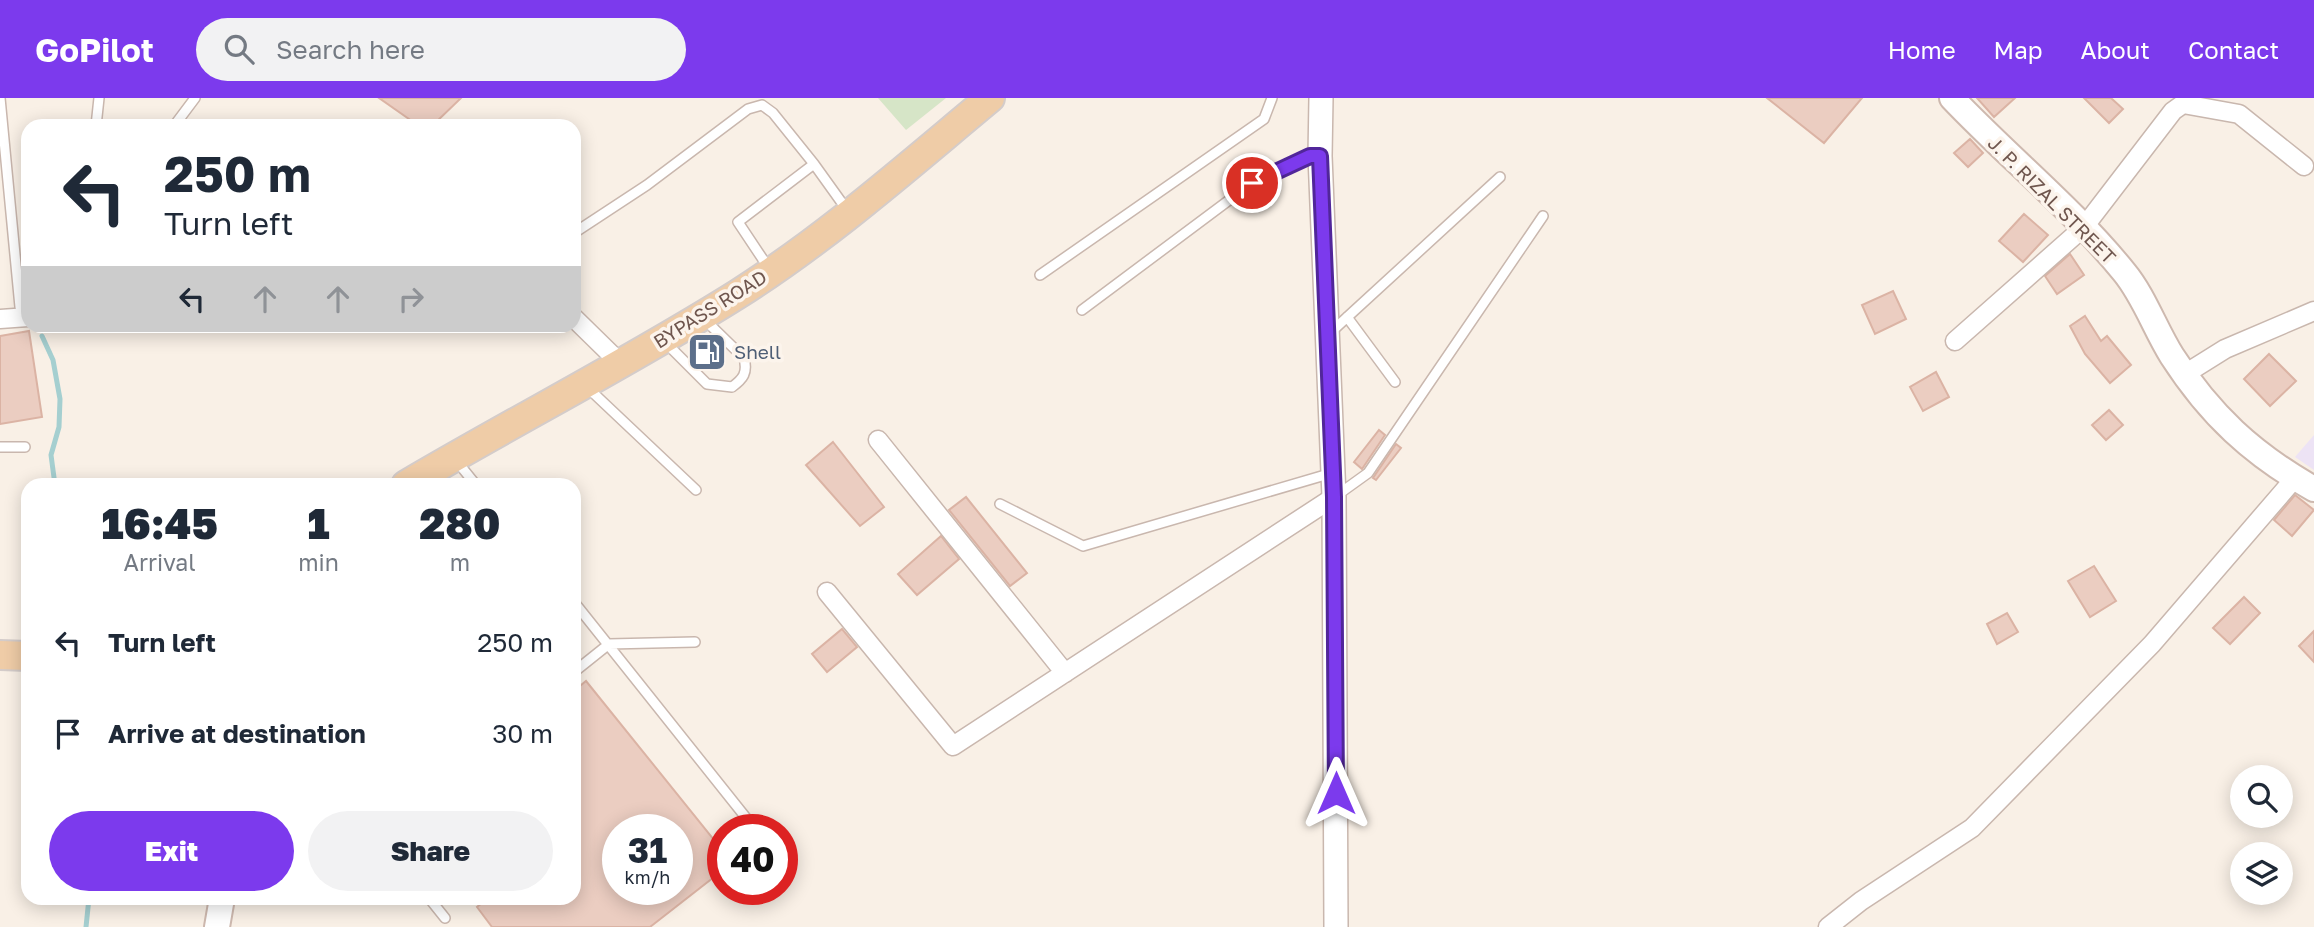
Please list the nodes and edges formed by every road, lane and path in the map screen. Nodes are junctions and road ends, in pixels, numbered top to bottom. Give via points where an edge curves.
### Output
1 (0, 98) edge
2 (99, 98) edge
3 (195, 98) edge
4 (990, 98) edge
5 (1272, 98) edge
6 (1321, 98) edge
7 (1952, 98) edge
8 (97, 119) edge
9 (179, 119) edge
10 (1320, 156) junction
11 (814, 164) junction
12 (2304, 166) dead end
13 (1500, 177) dead end
14 (850, 214) junction
15 (1543, 216) dead end
16 (2084, 227) junction
17 (581, 228) edge
18 (771, 270) junction
19 (1040, 275) dead end
20 (1082, 310) dead end
21 (2314, 311) edge
22 (14, 316) edge
23 (701, 316) junction
24 (1347, 317) junction
25 (581, 325) edge
26 (1328, 336) junction
27 (662, 339) junction
28 (1955, 341) dead end
29 (621, 364) junction
30 (2185, 374) junction
31 (1395, 382) dead end
32 (584, 384) junction
33 (878, 440) dead end
34 (0, 447) edge
35 (24, 447) dead end
36 (453, 457) junction
37 (1333, 472) junction
38 (418, 478) edge
39 (470, 478) edge
40 (2305, 483) edge
41 (696, 490) dead end
42 (1334, 497) junction
43 (1000, 504) dead end
44 (827, 592) dead end
45 (581, 610) edge
46 (695, 642) dead end
47 (609, 644) junction
48 (0, 655) edge
49 (21, 656) edge
50 (581, 666) edge
51 (1066, 673) junction
52 (743, 814) edge
53 (221, 905) edge
54 (435, 905) edge
55 (445, 918) dead end
56 (217, 927) edge
57 (1336, 927) edge
58 (1828, 927) edge

1 - 22 lane
2 - 8 lane
3 - 9 lane
4 - 14 main road, BYPASS ROAD
5 - 19 lane via 1264,119
6 - 10 street
7 - 16 main road, J. P. RIZAL STREET
10 - 20 lane via 1310,156 1252,183
10 - 26 street
11 - 14 lane
11 - 17 lane via 762,105 748,109
11 - 18 lane via 738,222
12 - 16 street via 2239,114 2183,104
13 - 24 lane
14 - 18 main road, BYPASS ROAD
15 - 42 lane via 1368,473
16 - 28 street
16 - 30 main road, J. P. RIZAL STREET via 2126,274
18 - 23 main road, BYPASS ROAD
21 - 30 street via 2225,349
23 - 27 main road, BYPASS ROAD
23 - 27 lane via 744,358 743,379 732,387 707,384
24 - 26 lane
24 - 31 lane
25 - 29 street
26 - 37 street
27 - 29 main road, BYPASS ROAD
29 - 32 main road, BYPASS ROAD
30 - 40 main road, J. P. RIZAL STREET via 2239,439
32 - 36 main road, BYPASS ROAD
32 - 41 lane
33 - 51 street
34 - 35 lane
36 - 38 main road, BYPASS ROAD
36 - 39 lane
37 - 42 street
37 - 43 lane via 1083,546
40 - 58 street via 1972,828
42 - 51 street
42 - 57 street
44 - 51 street via 953,746
45 - 47 lane
46 - 47 lane
47 - 50 lane
47 - 52 lane
48 - 49 main road
53 - 56 main road
54 - 55 lane

